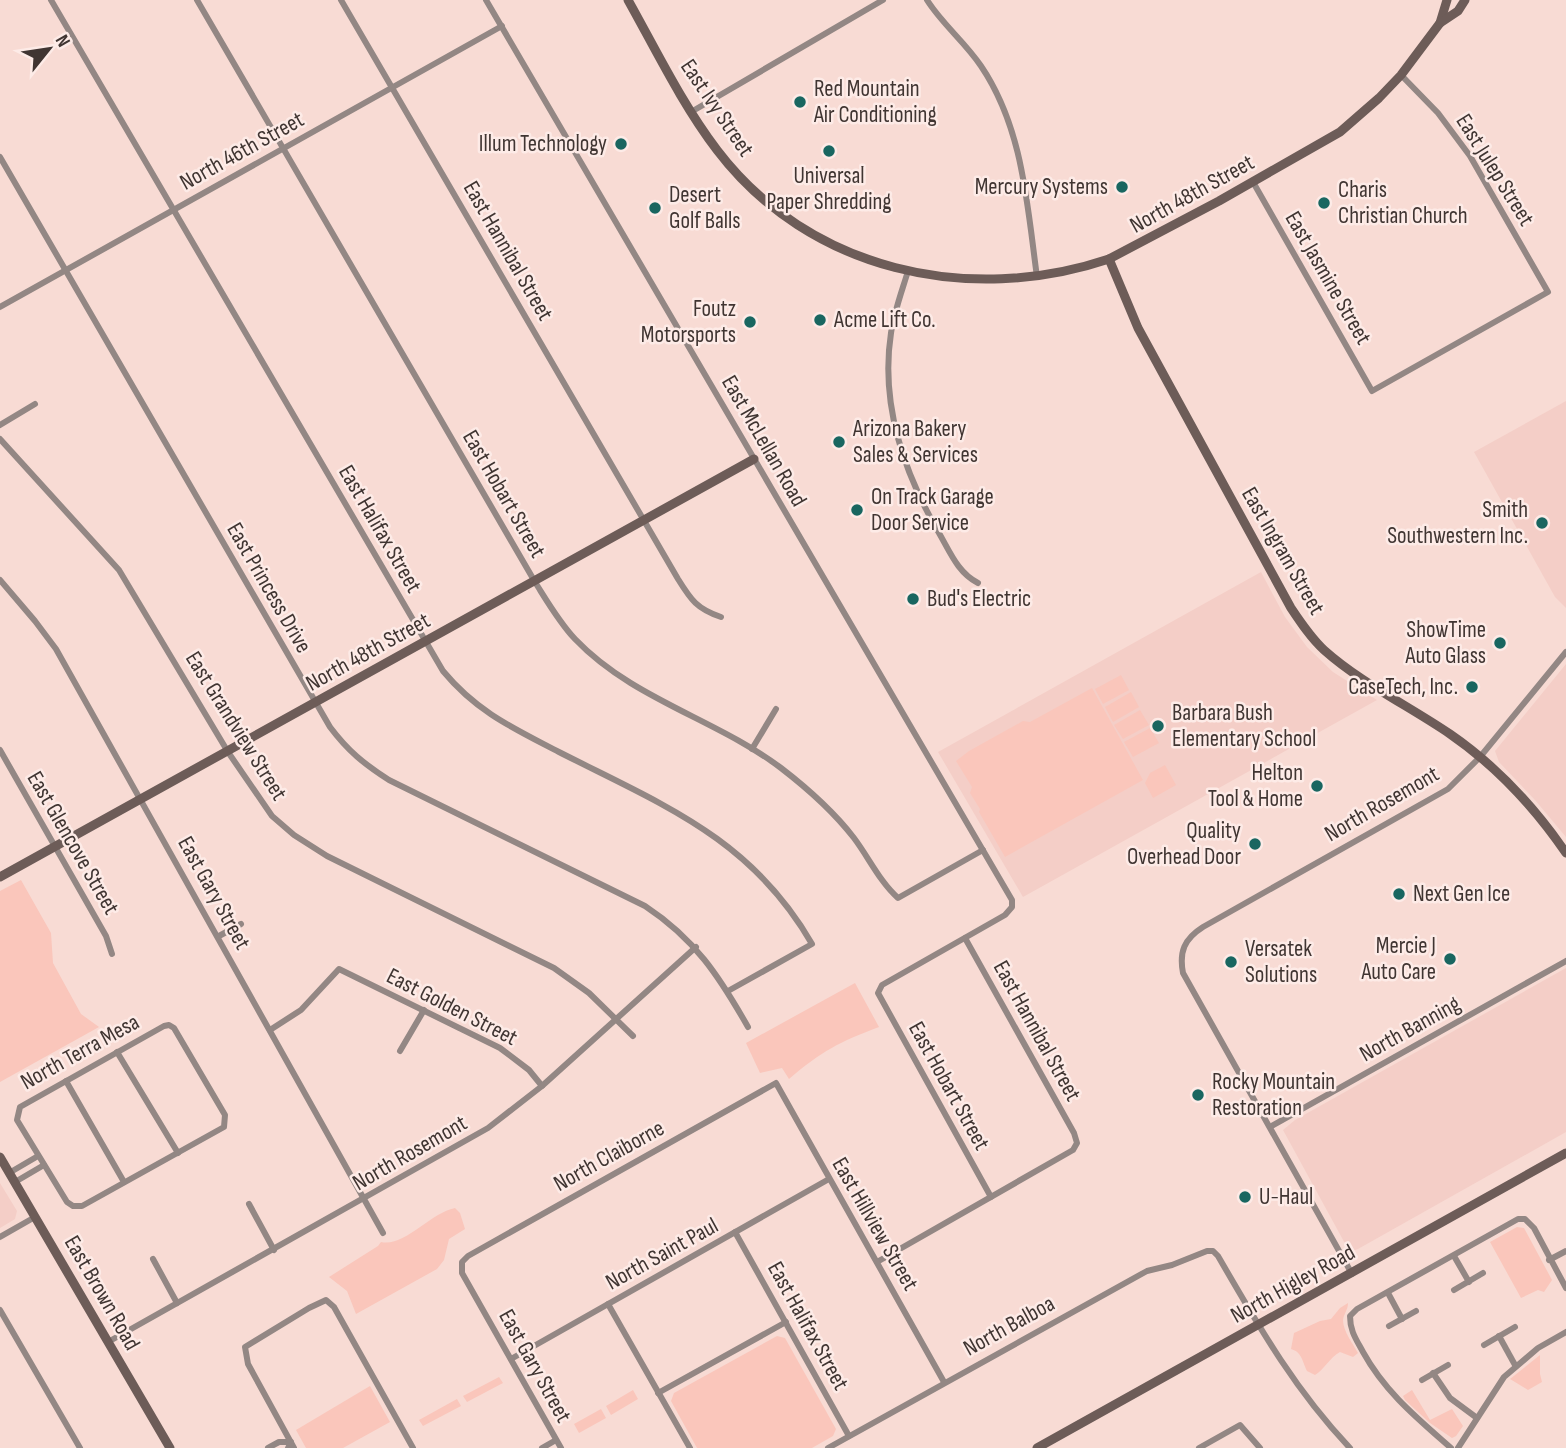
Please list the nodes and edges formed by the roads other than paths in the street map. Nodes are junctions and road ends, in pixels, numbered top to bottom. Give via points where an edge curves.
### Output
1 (51, 0) edge
2 (197, 0) edge
3 (341, 0) edge
4 (486, 0) edge
5 (628, 0) edge
6 (883, 0) edge
7 (927, 0) edge
8 (1447, 0) edge
9 (1465, 0) edge
10 (1440, 23) junction
11 (502, 26) junction
12 (1401, 75) junction
13 (393, 88) junction
14 (691, 112) junction
15 (282, 149) junction
16 (0, 157) edge
17 (1253, 182) junction
18 (172, 209) junction
19 (1109, 259) junction
20 (64, 271) junction
21 (908, 271) junction
22 (1037, 277) junction
23 (0, 307) edge
24 (1372, 391) joint
25 (35, 404) dead end
26 (0, 425) edge
27 (0, 439) edge
28 (754, 459) junction
29 (644, 521) junction
30 (0, 580) edge
31 (535, 582) junction
32 (978, 583) dead end
33 (721, 617) dead end
34 (426, 642) junction
35 (1566, 652) edge
36 (316, 703) junction
37 (776, 709) dead end
38 (752, 749) junction
39 (0, 750) edge
40 (228, 751) junction
41 (1480, 757) junction
42 (142, 799) junction
43 (56, 848) junction
44 (983, 850) junction
45 (1566, 853) edge
46 (0, 877) edge
47 (241, 924) dead end
48 (219, 936) junction
49 (965, 938) junction
50 (696, 947) junction
51 (112, 954) dead end
52 (1566, 961) edge
53 (728, 991) junction
54 (424, 1010) junction
55 (616, 1018) junction
56 (748, 1027) dead end
57 (270, 1030) junction
58 (633, 1036) dead end
59 (400, 1051) dead end
60 (117, 1052) junction
61 (65, 1081) junction
62 (776, 1083) joint
63 (542, 1086) junction
64 (1270, 1127) junction
65 (178, 1153) junction
66 (1566, 1153) edge
67 (38, 1156) junction
68 (0, 1157) edge
69 (44, 1165) junction
70 (9, 1173) junction
71 (829, 1179) junction
72 (15, 1182) junction
73 (124, 1182) junction
74 (991, 1197) junction
75 (364, 1199) junction
76 (248, 1204) dead end
77 (35, 1217) junction
78 (735, 1232) junction
79 (383, 1233) dead end
80 (0, 1237) edge
81 (274, 1250) junction
82 (1566, 1251) edge
83 (1454, 1256) junction
84 (153, 1259) dead end
85 (1549, 1260) junction
86 (461, 1262) joint
87 (877, 1262) junction
88 (1483, 1273) dead end
89 (1352, 1274) junction
90 (1468, 1282) junction
91 (1566, 1288) edge
92 (1454, 1290) dead end
93 (1388, 1293) junction
94 (177, 1303) junction
95 (608, 1304) junction
96 (0, 1310) edge
97 (1416, 1311) dead end
98 (1402, 1319) junction
99 (786, 1322) junction
100 (1258, 1325) junction
101 (1388, 1326) dead end
102 (1515, 1327) dead end
103 (1566, 1332) edge
104 (1500, 1336) junction
105 (108, 1342) junction
106 (1483, 1345) dead end
107 (511, 1359) junction
108 (1448, 1365) dead end
109 (1515, 1365) junction
110 (1433, 1373) junction
111 (1422, 1380) dead end
112 (944, 1382) junction
113 (658, 1393) junction
114 (1476, 1418) junction
115 (849, 1436) junction
116 (556, 1440) junction
117 (291, 1446) edge
118 (1044, 1446) edge
119 (80, 1448) edge
120 (170, 1448) edge
121 (268, 1448) edge
122 (413, 1448) edge
123 (542, 1448) edge
124 (561, 1448) edge
125 (690, 1448) edge
126 (828, 1448) edge
127 (1199, 1448) edge
128 (1259, 1448) edge
129 (1350, 1448) edge
130 (1451, 1448) edge
131 (1458, 1448) edge

1 - 18 street, East Halifax Street
2 - 15 street, East Hobart Street
3 - 13 street, East Hannibal Street
4 - 11 street, East McLellan Road
5 - 14 street, East Ivy Street
6 - 14 street
7 - 22 street via 982,67 1002,103 1022,167
8 - 10 street, North 48th Street
9 - 10 street, North 48th Street
10 - 12 street, North 48th Street
11 - 13 street, North 46th Street
11 - 28 street, East McLellan Road
12 - 17 street, North 48th Street via 1339,132
12 - 24 street, East Julep Street via 1438,113 1469,156 1548,292
13 - 15 street, North 46th Street
13 - 29 street, East Hannibal Street
14 - 21 street, East Ivy Street via 737,173 781,213 862,258
15 - 18 street, North 46th Street
15 - 31 street, East Hobart Street
16 - 20 street, East Princess Drive
17 - 19 street, North 48th Street
17 - 24 street, East Jasmine Street
18 - 20 street, North 46th Street
18 - 34 street, East Halifax Street
19 - 22 street, North 48th Street
19 - 41 street, East Ingram Street via 1141,335 1305,629 1345,666
20 - 23 street, North 46th Street
20 - 36 street, East Princess Drive
21 - 22 street, North 48th Street via 962,280
21 - 32 street via 888,359 893,418 909,478 959,568
25 - 26 street
27 - 40 street, East Grandview Street via 119,570
28 - 29 street, North 48th Street
28 - 44 street, East McLellan Road
29 - 31 street, North 48th Street
29 - 33 street, East Hannibal Street via 692,600
30 - 42 street, East Gary Street via 56,649
31 - 34 street, North 48th Street
31 - 38 street, East Hobart Street via 574,638 616,674
34 - 36 street, North 48th Street
34 - 53 street, East Halifax Street via 443,671 475,705 683,816 722,840 773,887 812,944
35 - 41 street, North Rosemont
36 - 40 street, North 48th Street
36 - 50 street, East Princess Drive via 360,761 389,780 645,906
37 - 38 street
38 - 44 street, East Hobart Street via 834,815 898,898
39 - 43 street, East Glencove Street
40 - 42 street, North 48th Street
40 - 55 street, East Grandview Street via 272,816 314,849 554,968
41 - 45 street, East Ingram Street via 1535,812
41 - 64 street, North Rosemont via 1448,789 1203,927 1183,947 1184,973
42 - 43 street, North 48th Street
42 - 48 street, East Gary Street
43 - 46 street, North 48th Street
43 - 51 street, East Glencove Street via 107,936
44 - 49 street, East McLellan Road via 1012,907
47 - 48 street
48 - 57 street, East Gary Street
49 - 74 street, East Hannibal Street via 1077,1143 1073,1150
49 - 74 street, East Hobart Street via 882,985 878,993
50 - 53 street, East Princess Drive
50 - 55 street, North Rosemont
52 - 64 street, North Banning
53 - 56 street, East Princess Drive
54 - 57 street, East Golden Street via 339,969 301,1010
54 - 59 street
54 - 63 street, East Golden Street via 515,1058
55 - 58 street, East Grandview Street
55 - 63 street, North Rosemont
57 - 75 street, East Gary Street
60 - 61 street, North Terra Mesa
60 - 65 street
60 - 65 street, North Terra Mesa via 164,1026 174,1028 226,1122
61 - 67 street, North Terra Mesa via 20,1107 16,1114
61 - 73 street
62 - 71 street, East Hillview Street
62 - 86 street, North Claiborne
63 - 75 street, North Rosemont via 488,1128
64 - 89 street
65 - 73 street, North Terra Mesa
66 - 89 street, North Higley Road
67 - 69 street
67 - 70 street
68 - 70 street, East Brown Road
69 - 72 street
69 - 73 street, North Terra Mesa via 73,1206 82,1206
70 - 72 street, East Brown Road
71 - 78 street, North Saint Paul
71 - 87 street, East Hillview Street
72 - 77 street, East Brown Road
74 - 87 street
75 - 79 street, East Gary Street
75 - 81 street, North Rosemont
76 - 81 street
77 - 80 street
77 - 105 street, East Brown Road
78 - 95 street, North Saint Paul
78 - 99 street, East Halifax Street
81 - 94 street, North Rosemont
82 - 85 street
83 - 85 street via 1525,1219
83 - 90 street
83 - 93 street
84 - 94 street
85 - 91 street
86 - 107 street, East Gary Street via 462,1273
87 - 112 street, East Hillview Street
88 - 90 street
89 - 100 street, North Higley Road
90 - 92 street
93 - 98 street
93 - 130 street via 1350,1316 1350,1329 1391,1393
94 - 105 street, North Rosemont
95 - 107 street, North Saint Paul
95 - 113 street
96 - 119 street
97 - 98 street
98 - 101 street
99 - 113 street
99 - 115 street, East Halifax Street
100 - 112 street, North Balboa via 1213,1251 1208,1251 1146,1270
100 - 118 street, North Higley Road
100 - 129 street via 1298,1389
102 - 104 street
103 - 109 street
104 - 106 street
104 - 109 street
105 - 120 street, East Brown Road
107 - 116 street, East Gary Street
108 - 110 street
109 - 114 street
110 - 111 street
110 - 114 street via 1450,1398
112 - 115 street, North Balboa
113 - 125 street
114 - 131 street
115 - 126 street, North Balboa
116 - 123 street
116 - 124 street, East Gary Street
117 - 121 street via 279,1441
117 - 122 street via 244,1351 248,1344 326,1300
127 - 128 street via 1240,1425

